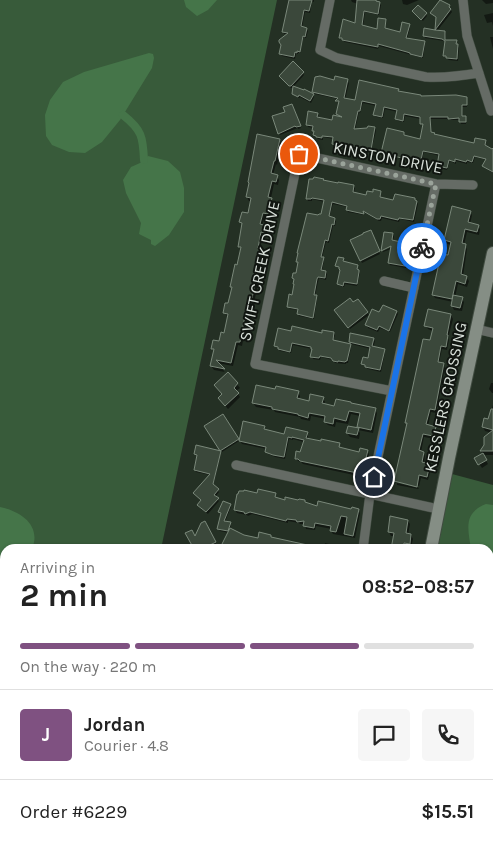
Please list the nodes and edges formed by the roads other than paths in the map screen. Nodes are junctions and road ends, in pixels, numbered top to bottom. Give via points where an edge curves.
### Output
1 (330, 0) edge
2 (463, 0) edge
3 (479, 73) junction
4 (491, 111) dead end
5 (299, 154) joint
6 (436, 184) junction
7 (473, 185) dead end
8 (493, 253) edge
9 (384, 281) dead end
10 (414, 288) junction
11 (476, 329) junction
12 (493, 333) edge
13 (392, 391) junction
14 (236, 465) dead end
15 (370, 494) junction
16 (438, 509) junction
17 (364, 544) edge
18 (432, 544) edge

1 - 3 street via 320,50 337,58 426,77
2 - 3 street via 467,36
3 - 4 street
5 - 6 street, KINSTON DRIVE
5 - 13 street, SWIFT CREEK DRIVE via 255,364
6 - 7 street, KINSTON DRIVE
6 - 10 street
8 - 11 street, KESSLERS CROSSING
9 - 10 street
10 - 13 street
11 - 12 street
11 - 16 street, KESSLERS CROSSING
13 - 15 street
14 - 15 street
15 - 16 street
15 - 17 street
16 - 18 street, KESSLERS CROSSING

